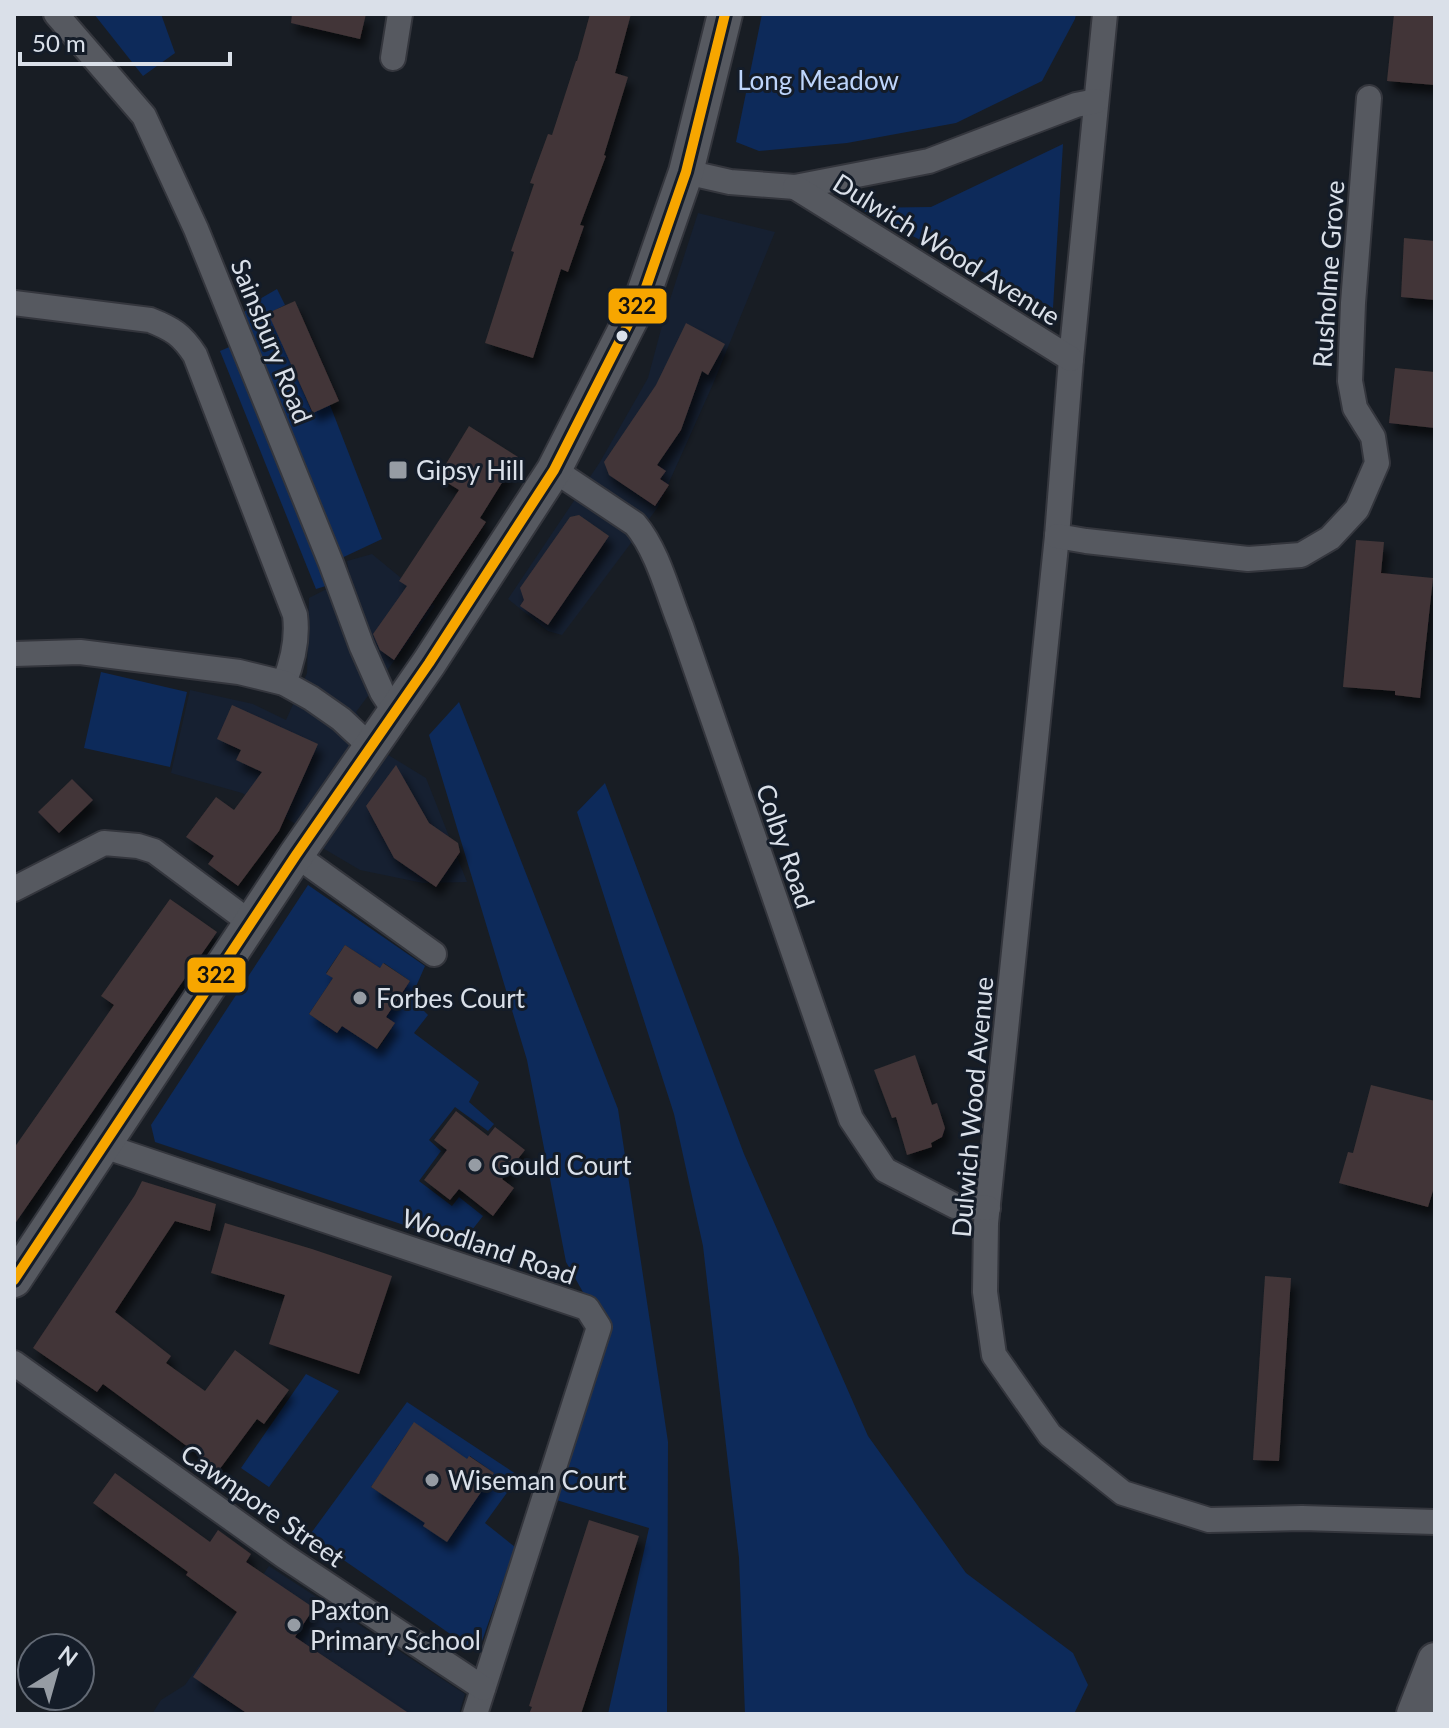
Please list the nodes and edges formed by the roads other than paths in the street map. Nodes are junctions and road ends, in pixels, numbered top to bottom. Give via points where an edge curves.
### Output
1 (56, 14) edge
2 (400, 14) edge
3 (725, 14) edge
4 (1105, 14) edge
5 (393, 58) dead end
6 (1369, 98) dead end
7 (1096, 101) junction
8 (686, 172) junction
9 (795, 187) junction
10 (14, 303) edge
11 (1071, 359) junction
12 (554, 470) junction
13 (1057, 536) junction
14 (14, 654) edge
15 (284, 683) junction
16 (395, 712) junction
17 (372, 748) junction
18 (296, 855) junction
19 (14, 889) edge
20 (252, 924) junction
21 (434, 954) dead end
22 (104, 1146) junction
23 (988, 1208) junction
24 (14, 1280) edge
25 (14, 1363) edge
26 (1435, 1522) edge
27 (1435, 1660) edge
28 (483, 1688) junction
29 (475, 1714) edge
30 (1414, 1714) edge

1 - 16 street, Sainsbury Road via 144,116 196,229 362,647
2 - 5 street
3 - 8 street
4 - 7 street, Dulwich Wood Avenue
6 - 13 street, Rusholme Grove via 1350,381 1355,408 1373,437 1377,463 1357,509 1330,538 1301,555 1248,559
7 - 9 street, Dulwich Wood Avenue via 929,161
7 - 11 street, Dulwich Wood Avenue
8 - 9 street, Dulwich Wood Avenue
8 - 12 street via 644,293
9 - 11 street, Dulwich Wood Avenue
10 - 15 street via 150,320 184,339 195,355 295,615 297,633
11 - 13 street, Dulwich Wood Avenue
12 - 16 street
12 - 23 street, Colby Road via 635,524 651,549 851,1119 885,1170 955,1206
13 - 23 street, Dulwich Wood Avenue
14 - 15 street via 80,652 239,672
15 - 17 street via 341,719
16 - 17 street
17 - 18 street
18 - 20 street
18 - 21 street
19 - 20 street via 104,843 138,846 154,851
20 - 22 street
22 - 24 street
22 - 28 street, Woodland Road via 587,1308 599,1327
23 - 26 street, Dulwich Wood Avenue via 985,1292 994,1355 1050,1435 1123,1493 1209,1520
25 - 28 street, Cawnpore Street via 284,1556
27 - 30 street
28 - 29 street, Woodland Road

